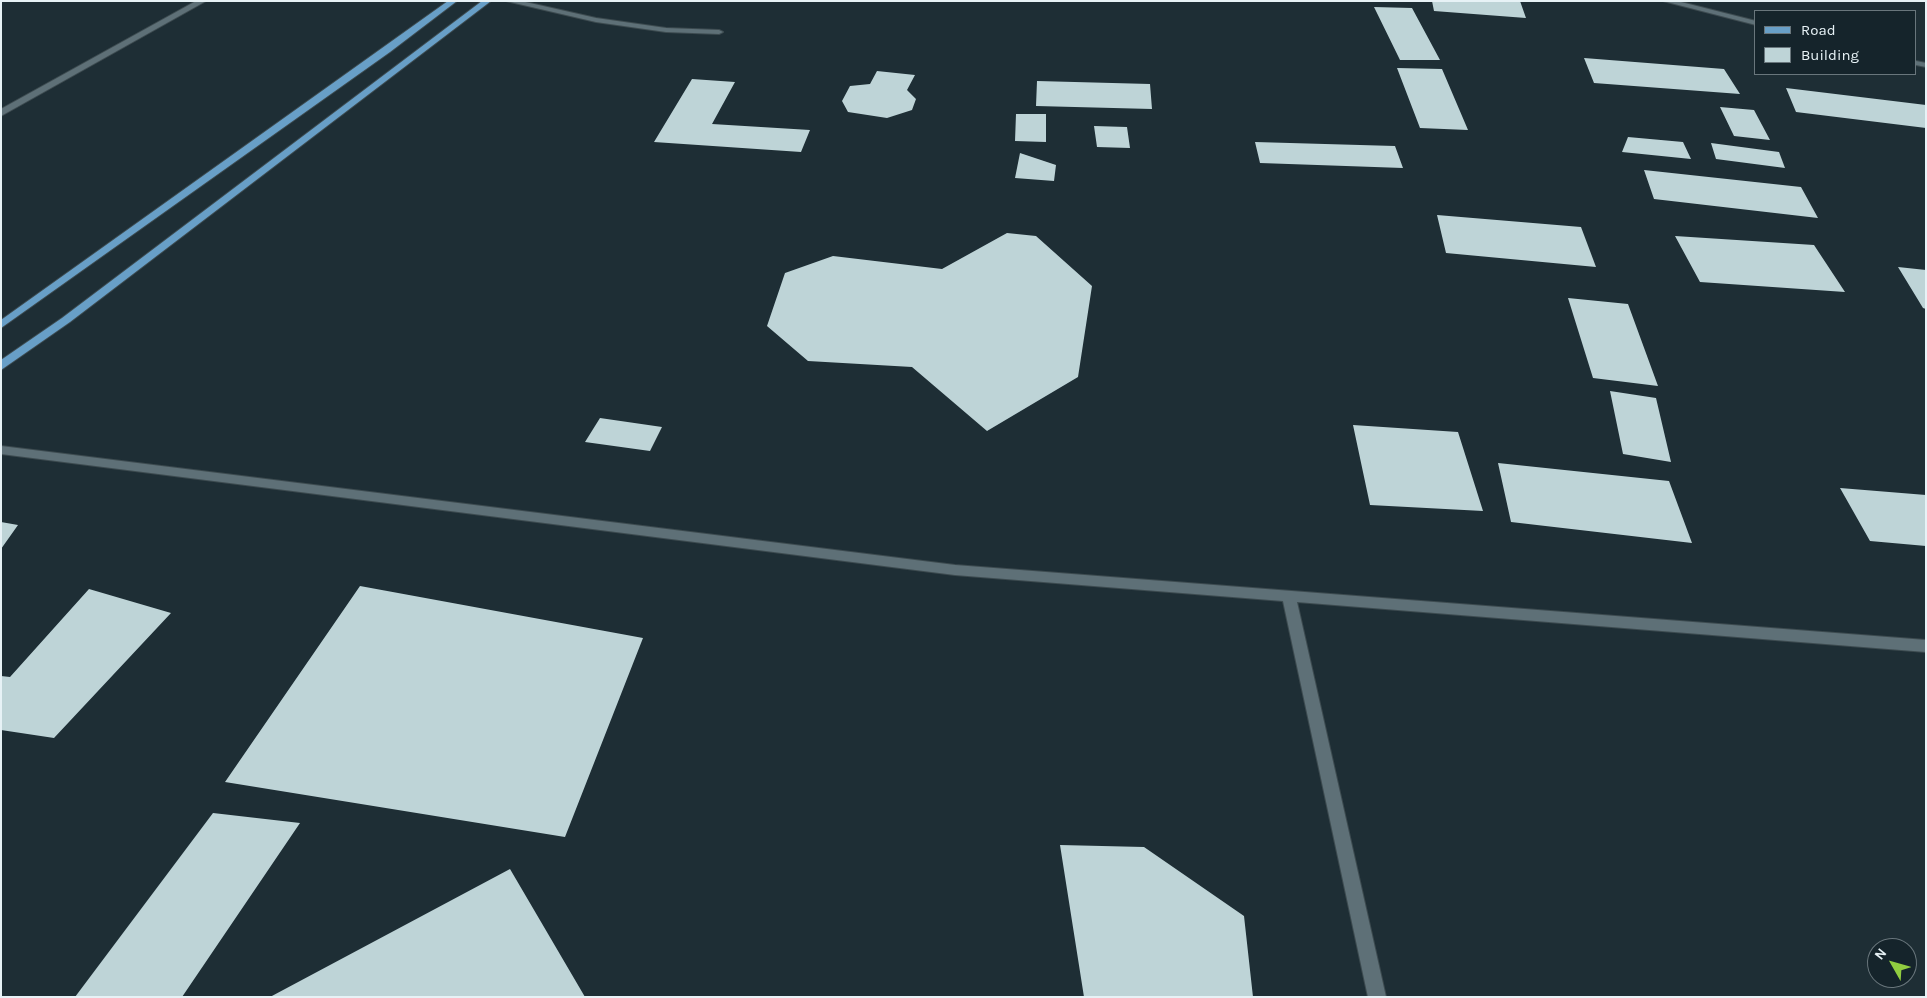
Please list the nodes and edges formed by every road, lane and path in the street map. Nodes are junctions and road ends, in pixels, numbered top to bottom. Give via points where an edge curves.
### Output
1 (202, 1) edge
2 (452, 1) edge
3 (486, 1) edge
4 (510, 1) edge
5 (1667, 1) edge
6 (1754, 23) edge
7 (720, 32) dead end
8 (1, 113) edge
9 (1, 325) edge
10 (1, 366) edge
11 (1, 450) edge
12 (1289, 596) junction
13 (1926, 646) edge
14 (1377, 997) edge

1 - 8 street
2 - 9 main road
3 - 10 main road
4 - 7 street via 596,20 666,30
5 - 6 street
11 - 12 street via 954,570
12 - 13 street
12 - 14 street

